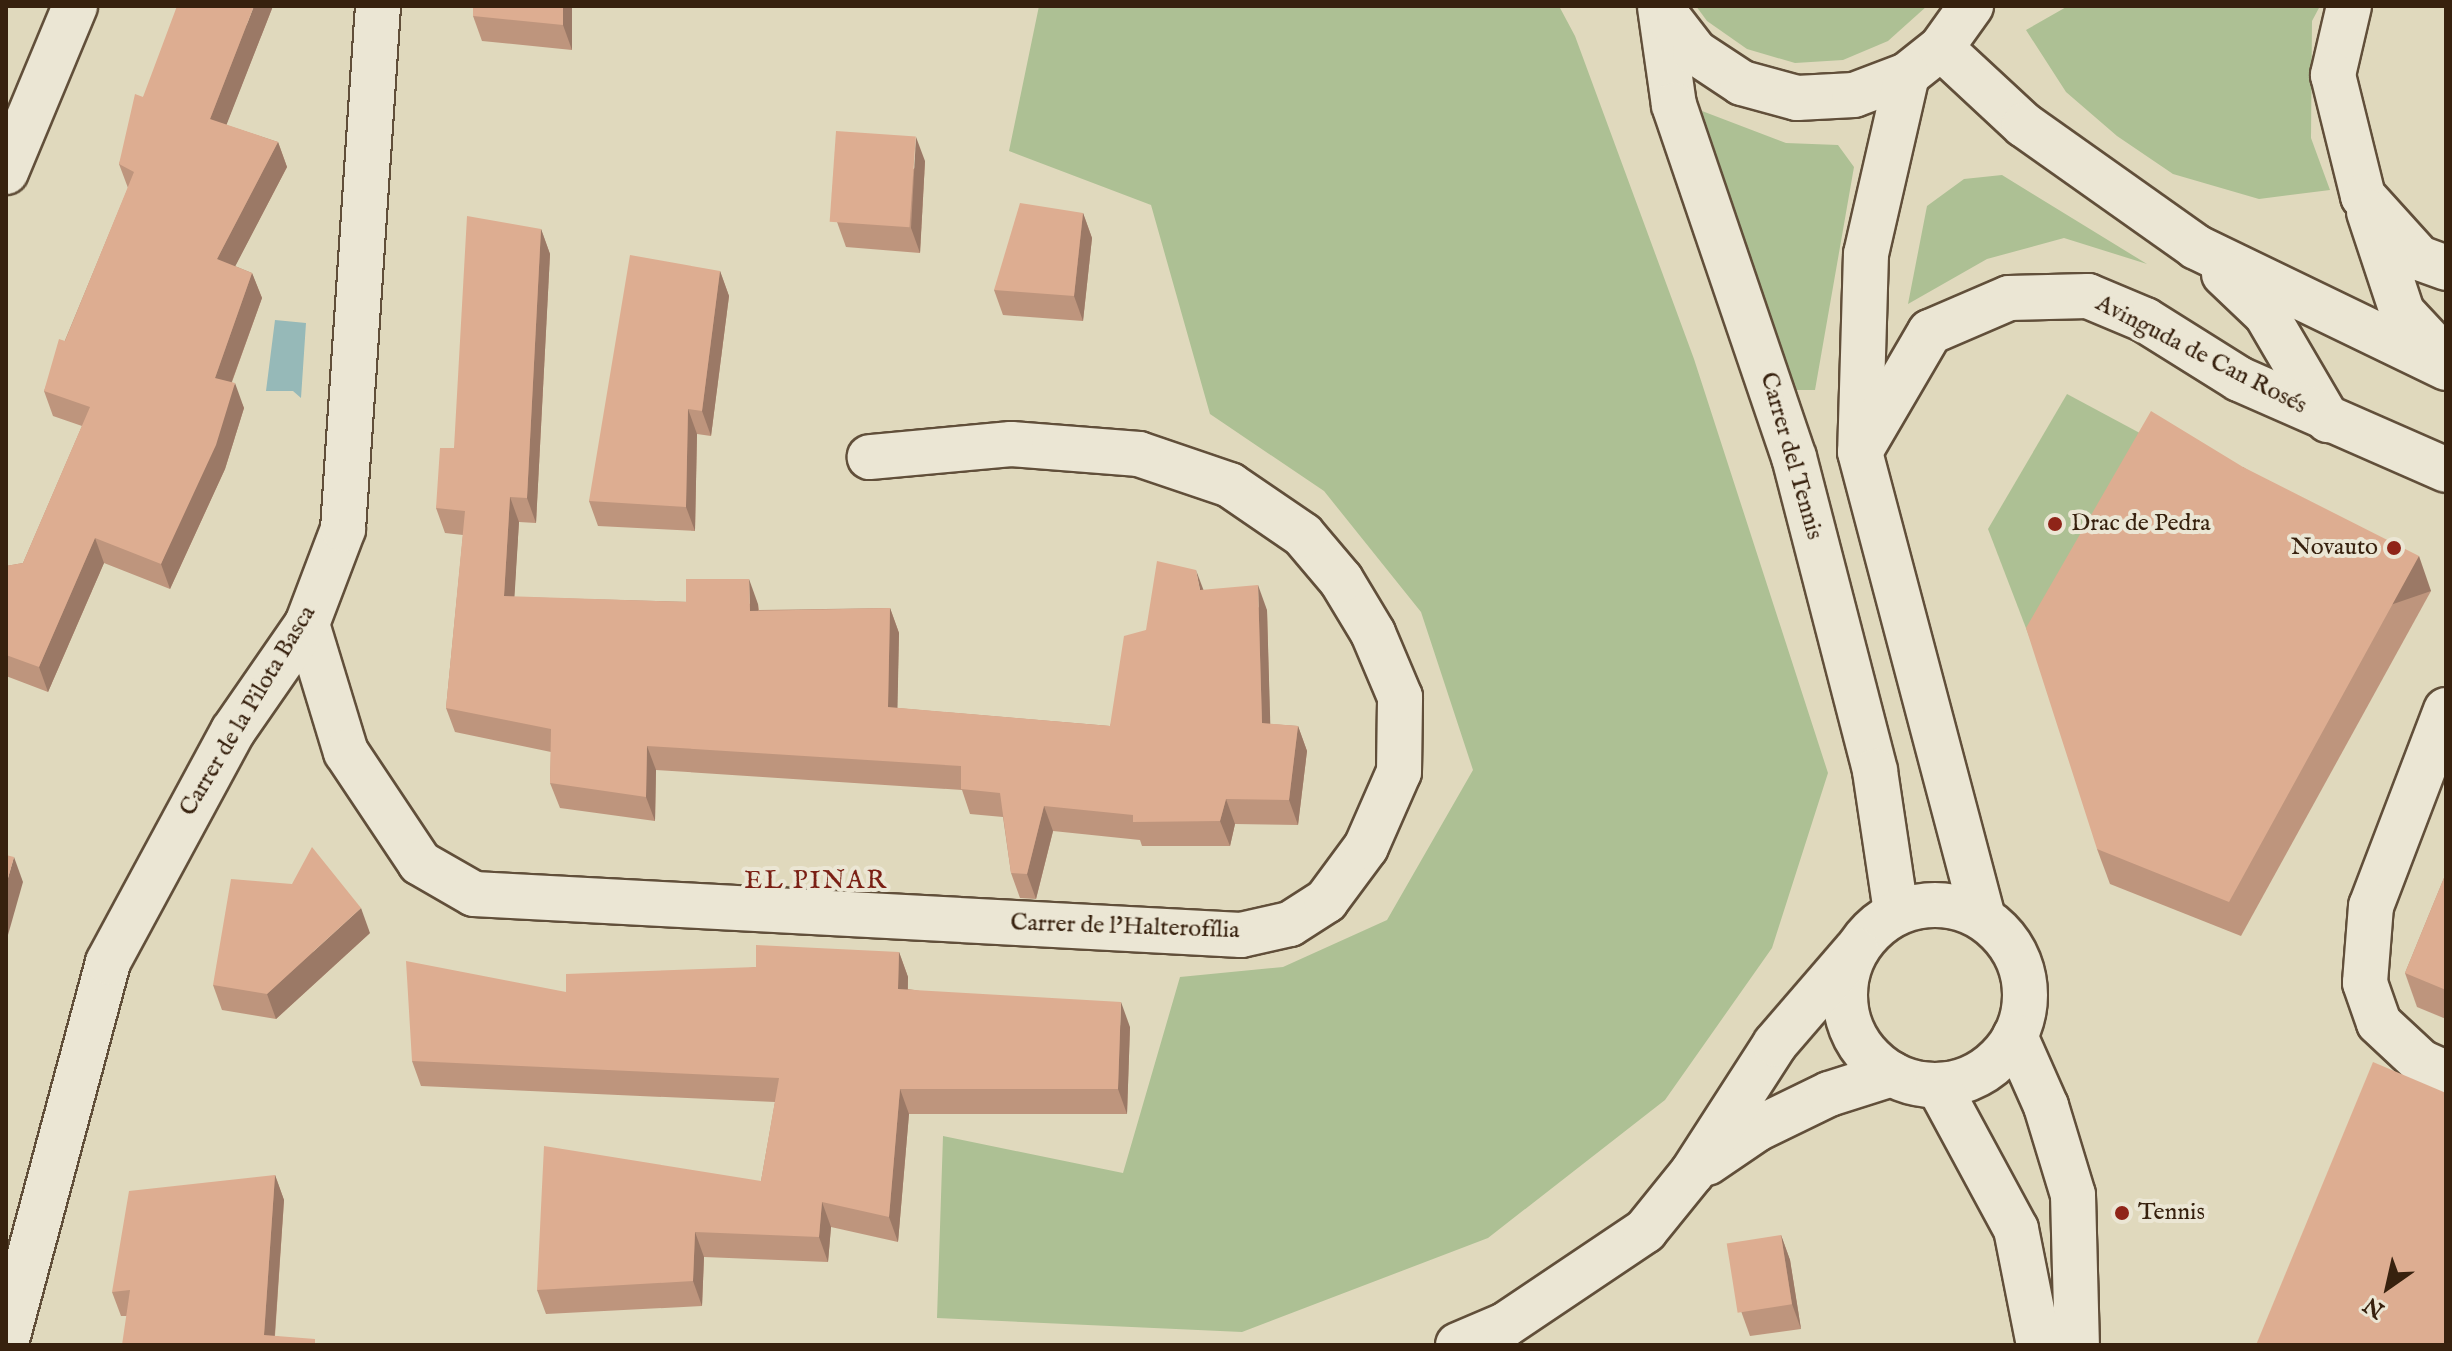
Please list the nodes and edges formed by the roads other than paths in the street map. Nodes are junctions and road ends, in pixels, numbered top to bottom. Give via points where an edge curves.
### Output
1 (75, 6) edge
2 (378, 6) edge
3 (1659, 6) edge
4 (2349, 6) edge
5 (1974, 9) edge
6 (1941, 48) junction
7 (1907, 75) junction
8 (6, 172) edge
9 (2363, 196) junction
10 (2196, 247) junction
11 (2446, 268) edge
12 (2446, 359) edge
13 (2446, 368) edge
14 (2328, 420) junction
15 (1860, 452) junction
16 (870, 457) dead end
17 (2446, 470) edge
18 (307, 624) junction
19 (2446, 710) edge
20 (1896, 912) junction
21 (1983, 918) junction
22 (1856, 950) junction
23 (2015, 1036) junction
24 (2446, 1073) edge
25 (1892, 1074) junction
26 (1938, 1085) junction
27 (1692, 1173) junction
28 (6, 1343) edge
29 (1458, 1345) edge
30 (2039, 1345) edge
31 (2077, 1345) edge

1 - 8 street
2 - 18 street, Carrer de la Pilota Basca via 343,529
3 - 7 street via 1695,52 1742,83 1770,91 1797,98 1854,95
3 - 20 street, Carrer del Tennis via 1674,105 1794,457 1875,771
4 - 9 street via 2333,75
5 - 6 street
6 - 7 street
6 - 10 street, Avinguda de Can Rosés via 2024,125
7 - 15 street via 1866,254
9 - 11 street via 2419,258
9 - 12 street via 2402,312
10 - 13 street, Avinguda de Can Rosés
10 - 14 street, Avinguda de Can Rosés via 2266,314
14 - 15 street, Avinguda de Can Rosés via 2239,379 2145,320 2088,296 2009,298 1930,332
14 - 17 street, Avinguda de Can Rosés
15 - 21 street
16 - 18 street, Carrer de l'Halterofília via 1011,444 1139,454 1230,485 1303,535 1341,580 1373,633 1400,697 1399,772 1366,847 1326,901 1290,924 1241,935 474,894 420,863 346,752
18 - 28 street, Carrer de la Pilota Basca via 233,731 108,962
19 - 24 street via 2371,906 2365,983 2379,1023 2421,1062
20 - 21 street via 1954,906
20 - 22 street
21 - 23 street via 2017,958 2024,997
22 - 25 street via 1844,996 1848,1019 1873,1060
22 - 27 street via 1775,1044
23 - 26 street via 1983,1071
23 - 31 street via 2046,1106 2073,1195
25 - 26 street
25 - 27 street via 1829,1094 1757,1129
26 - 30 street via 2016,1229
27 - 29 street via 1645,1231 1505,1325

